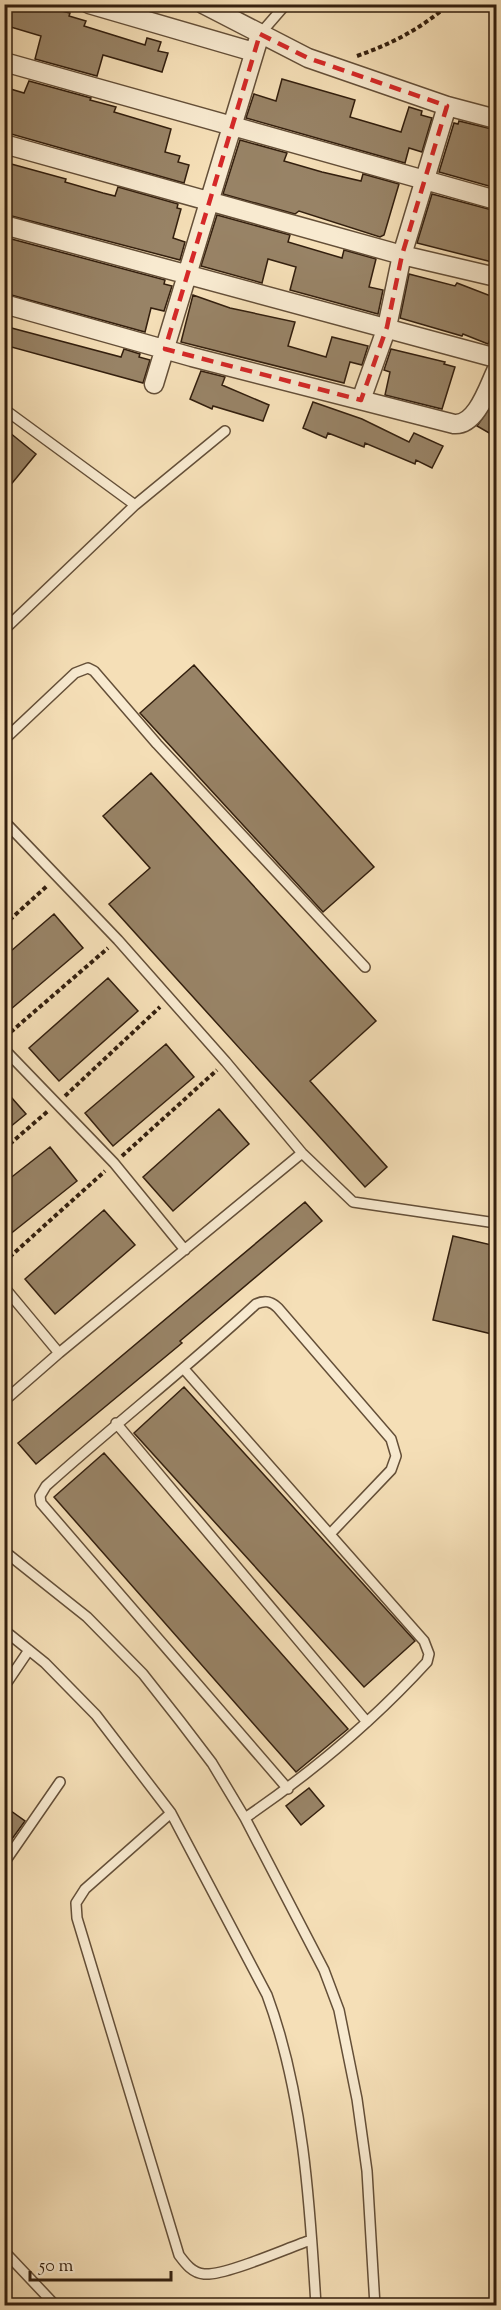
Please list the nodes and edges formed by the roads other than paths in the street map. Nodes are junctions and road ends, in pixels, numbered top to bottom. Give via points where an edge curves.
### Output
1 (89, 4) edge
2 (203, 4) edge
3 (286, 4) edge
4 (260, 34) junction
5 (254, 52) junction
6 (4, 62) edge
7 (447, 106) junction
8 (496, 119) edge
9 (232, 125) junction
10 (4, 144) edge
11 (423, 181) junction
12 (496, 200) edge
13 (209, 202) junction
14 (4, 225) edge
15 (402, 255) junction
16 (188, 272) junction
17 (496, 277) edge
18 (4, 304) edge
19 (387, 327) junction
20 (165, 348) junction
21 (496, 357) edge
22 (496, 371) edge
23 (154, 384) dead end
24 (361, 400) junction
25 (4, 409) edge
26 (225, 431) dead end
27 (135, 505) junction
28 (4, 630) edge
29 (4, 740) edge
30 (4, 821) edge
31 (365, 967) dead end
32 (4, 1049) edge
33 (302, 1153) junction
34 (496, 1222) edge
35 (185, 1250) junction
36 (4, 1287) edge
37 (59, 1353) junction
38 (184, 1369) junction
39 (4, 1401) edge
40 (116, 1423) junction
41 (330, 1534) junction
42 (4, 1551) edge
43 (4, 1630) edge
44 (29, 1650) junction
45 (4, 1687) edge
46 (367, 1722) junction
47 (60, 1782) dead end
48 (288, 1789) junction
49 (171, 1813) junction
50 (245, 1818) junction
51 (4, 1863) edge
52 (311, 2240) junction
53 (4, 2251) edge
54 (56, 2306) edge
55 (316, 2306) edge
56 (375, 2306) edge

1 - 5 street
2 - 4 street
3 - 4 lane
4 - 5 street
4 - 7 street via 308,58
5 - 9 street
6 - 9 street
7 - 8 street
7 - 11 street
9 - 11 street
9 - 13 street
10 - 13 street
11 - 12 street
11 - 15 street
13 - 15 street
13 - 16 street
14 - 16 street
15 - 17 street
15 - 19 street
16 - 19 street
16 - 20 street
18 - 20 street
19 - 21 street
19 - 24 street
20 - 23 street
20 - 24 street
22 - 24 street via 471,419 463,425
25 - 27 lane
26 - 27 lane
27 - 28 lane
29 - 31 lane via 75,673 88,668 94,671
30 - 33 lane via 118,940
32 - 35 lane via 114,1163
33 - 34 lane via 353,1202
33 - 35 lane
35 - 37 lane
36 - 37 lane
37 - 39 lane
38 - 40 lane
38 - 41 lane
38 - 41 lane via 256,1304 272,1302 278,1308 391,1439 396,1456 391,1470
40 - 46 lane
40 - 48 lane via 46,1486 41,1503
41 - 46 lane via 427,1647 427,1662
42 - 50 lane via 87,1617 143,1674 212,1763
43 - 44 lane
44 - 45 lane
44 - 49 lane via 96,1715
46 - 48 lane
47 - 51 lane
48 - 50 lane
49 - 52 lane via 262,1985 279,2026 296,2109
49 - 52 lane via 85,1889 76,1903 77,1918 179,2255 189,2268 204,2274
50 - 56 lane via 324,1970 339,2010 367,2171
52 - 55 lane
53 - 54 lane

